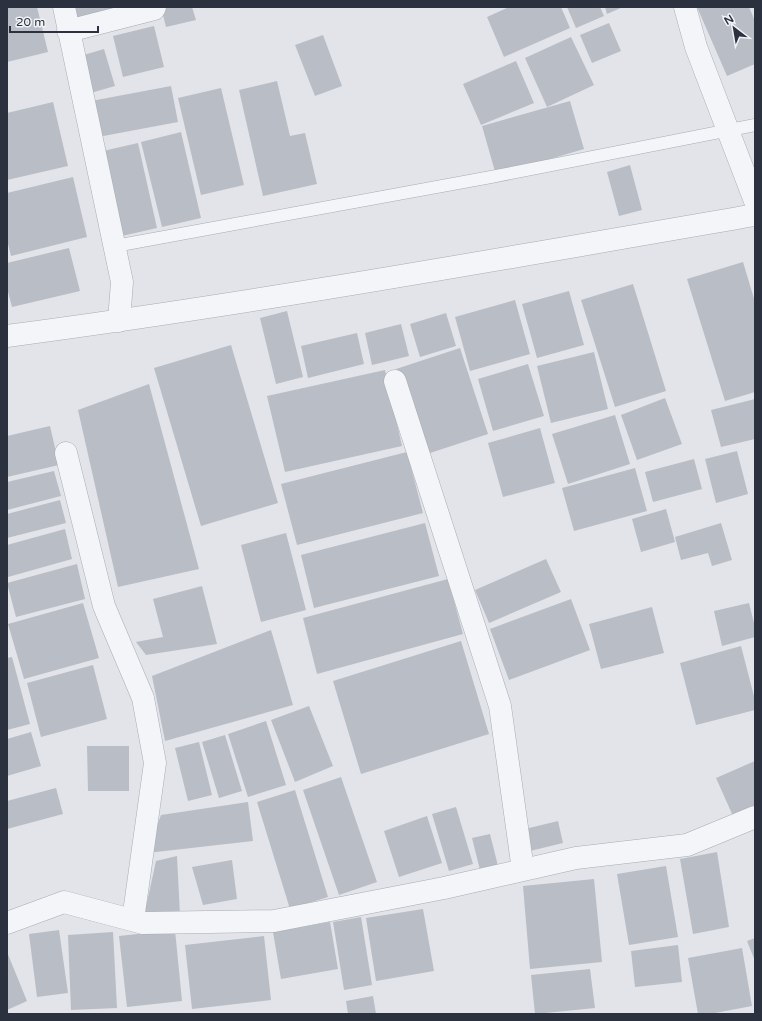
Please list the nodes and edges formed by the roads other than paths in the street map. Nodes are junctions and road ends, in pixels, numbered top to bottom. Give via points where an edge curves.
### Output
1 (64, 7) edge
2 (155, 7) edge
3 (685, 7) edge
4 (68, 31) junction
5 (755, 125) edge
6 (728, 130) junction
7 (755, 201) edge
8 (755, 215) edge
9 (114, 246) junction
10 (119, 321) junction
11 (7, 336) edge
12 (395, 381) dead end
13 (66, 453) dead end
14 (755, 817) edge
15 (523, 870) junction
16 (132, 920) junction
17 (7, 923) edge

1 - 4 street
2 - 4 street
3 - 6 street via 696,47
4 - 9 street
5 - 6 lane
6 - 7 street
6 - 9 lane via 491,177
8 - 10 street via 301,293
9 - 10 street via 122,282
10 - 11 street
12 - 15 street via 500,706
13 - 16 street via 104,606 143,698 154,763
14 - 15 street via 687,845 576,858
15 - 16 street via 444,888 274,920 143,924
16 - 17 street via 64,902

